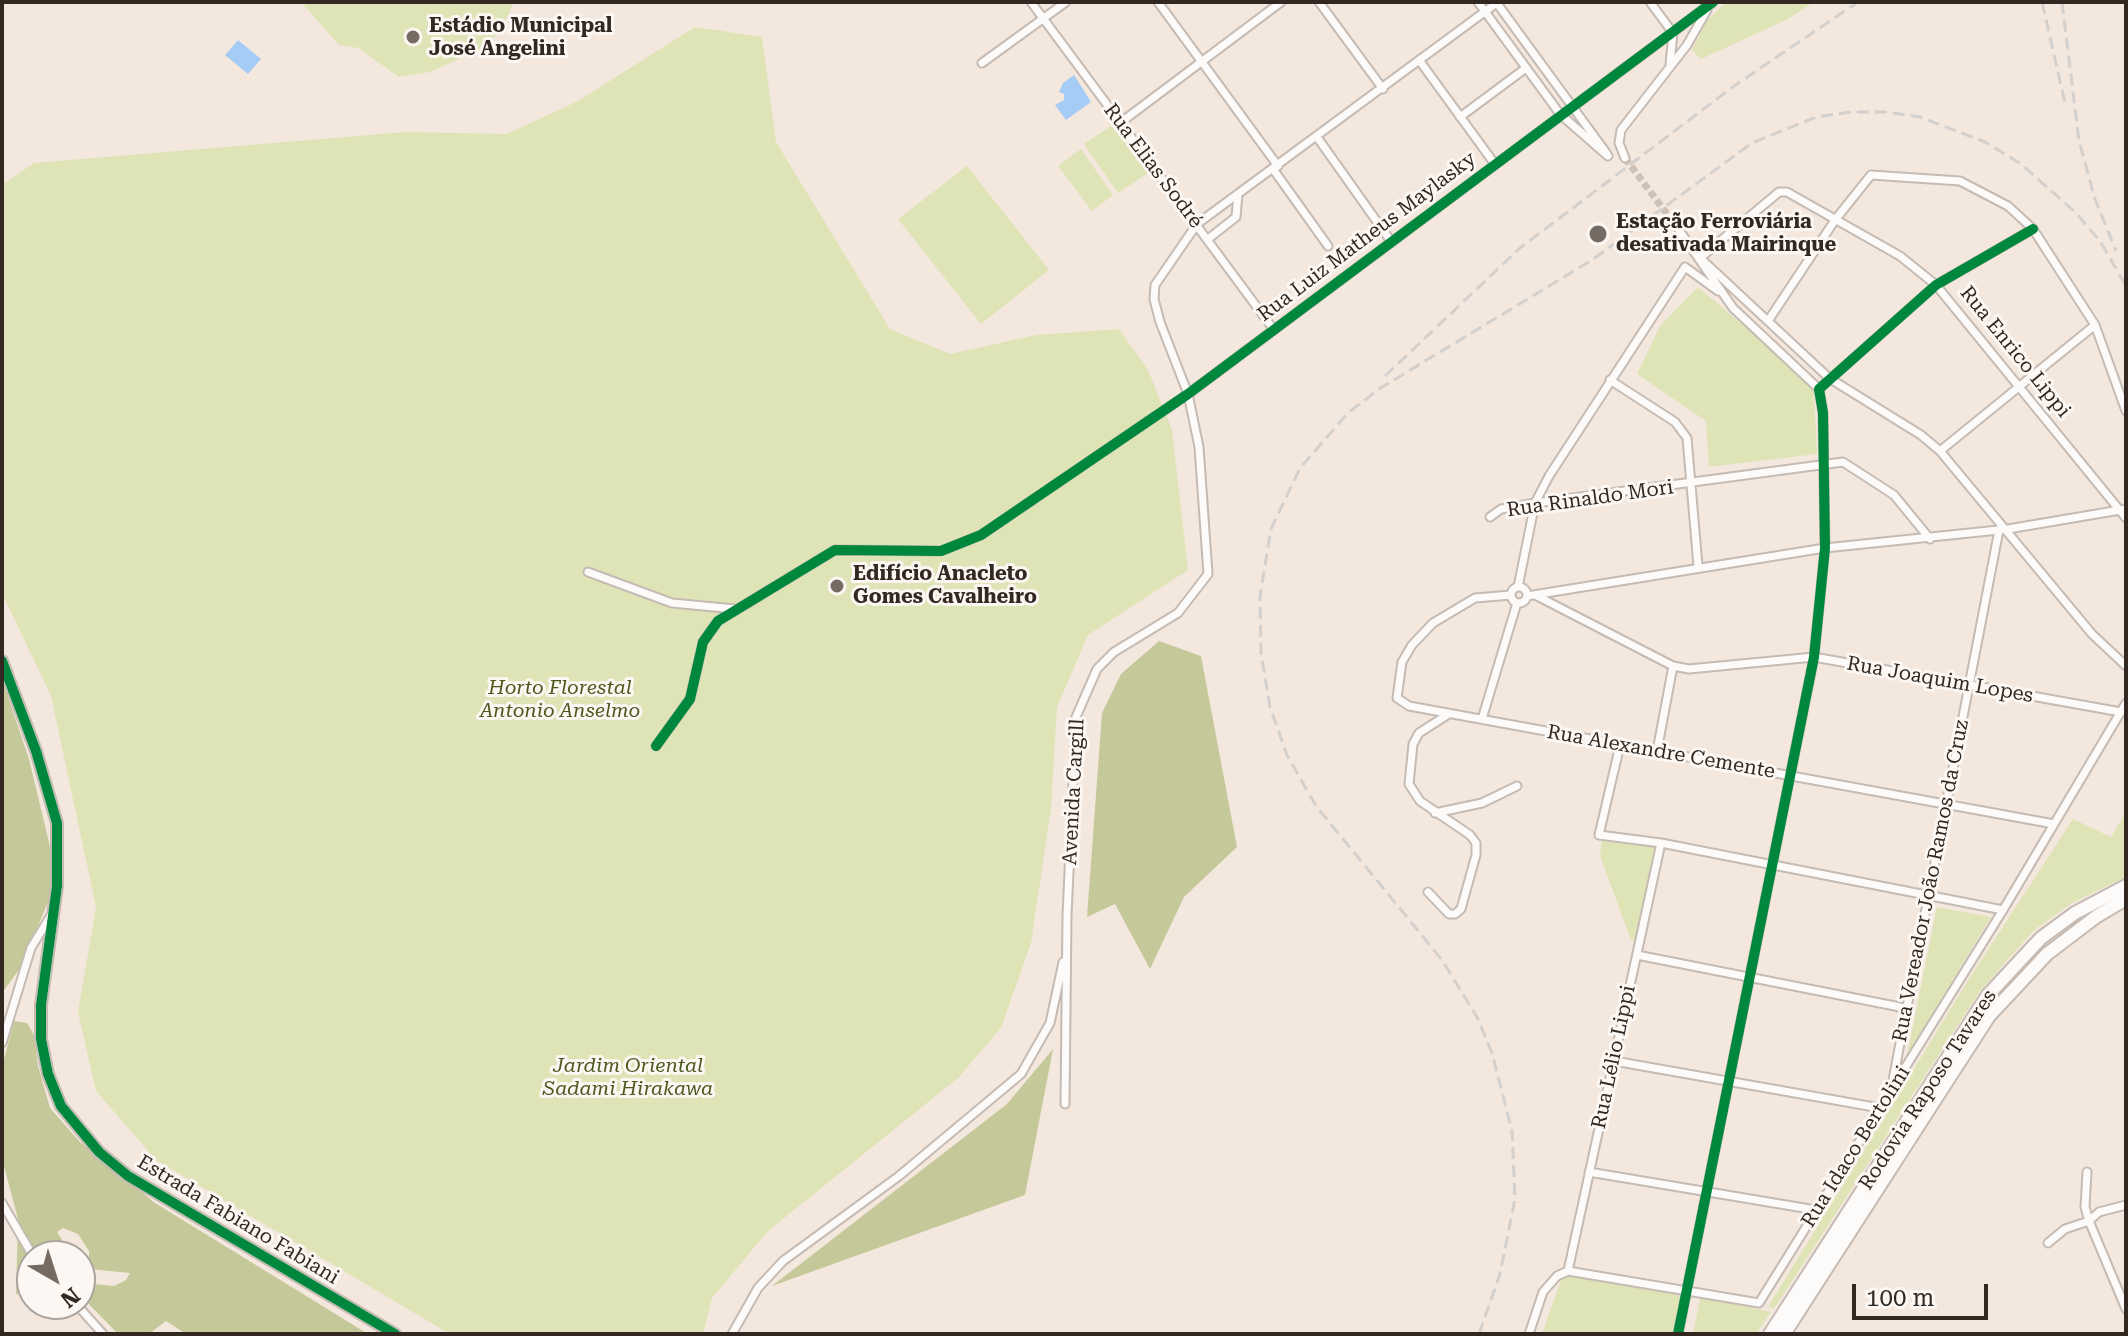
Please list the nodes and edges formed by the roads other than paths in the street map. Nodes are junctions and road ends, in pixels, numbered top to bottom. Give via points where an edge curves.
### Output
1 (1031, 2) edge
2 (1066, 2) edge
3 (1158, 2) edge
4 (1281, 2) edge
5 (1319, 2) edge
6 (1478, 2) edge
7 (1497, 2) edge
8 (1650, 2) edge
9 (1712, 4) edge
10 (1484, 11) junction
11 (1044, 19) junction
12 (1673, 33) junction
13 (1419, 60) junction
14 (1202, 61) junction
15 (982, 63) dead end
16 (1670, 64) junction
17 (1526, 68) junction
18 (1383, 89) junction
19 (1571, 105) junction
20 (1560, 114) junction
21 (1460, 117) junction
22 (1120, 123) junction
23 (1317, 137) junction
24 (1625, 158) tunnel mouth
25 (1494, 163) junction
26 (1275, 167) junction
27 (1238, 194) junction
28 (1835, 220) junction
29 (1197, 224) junction
30 (2033, 229) junction
31 (1679, 230) tunnel mouth
32 (1208, 239) junction
33 (1390, 240) junction
34 (1328, 246) dead end
35 (1699, 257) junction
36 (1936, 285) junction
37 (1718, 291) junction
38 (1768, 321) junction
39 (2095, 325) junction
40 (1274, 330) junction
41 (1829, 378) junction
42 (1610, 380) junction
43 (2021, 386) junction
44 (1819, 389) junction
45 (1188, 394) junction
46 (2126, 411) edge
47 (1940, 451) junction
48 (1824, 463) junction
49 (1692, 485) junction
50 (1535, 503) junction
51 (2124, 512) edge
52 (1490, 517) dead end
53 (2004, 530) junction
54 (1930, 539) junction
55 (1825, 548) junction
56 (1698, 566) junction
57 (588, 572) dead end
58 (1518, 587) junction
59 (1511, 595) junction
60 (1532, 596) junction
61 (1517, 603) junction
62 (738, 609) junction
63 (1814, 657) junction
64 (2, 661) edge
65 (1673, 666) junction
66 (2126, 666) edge
67 (1969, 686) junction
68 (2126, 703) edge
69 (2121, 712) junction
70 (1453, 714) junction
71 (1482, 719) junction
72 (1620, 745) junction
73 (656, 746) dead end
74 (1657, 751) junction
75 (1793, 776) junction
76 (1517, 786) dead end
77 (1949, 805) junction
78 (1435, 813) junction
79 (2054, 824) junction
80 (1661, 843) junction
81 (1775, 866) junction
82 (2126, 886) edge
83 (1428, 892) dead end
84 (1928, 897) junction
85 (2126, 899) edge
86 (54, 910) junction
87 (2003, 910) junction
88 (1067, 916) junction
89 (1637, 955) junction
90 (1751, 978) junction
91 (1905, 1008) junction
92 (2, 1043) edge
93 (1614, 1061) junction
94 (1731, 1082) junction
95 (1891, 1091) junction
96 (1065, 1104) dead end
97 (1880, 1108) junction
98 (1589, 1172) junction
99 (2087, 1172) dead end
100 (1707, 1193) junction
101 (2, 1203) edge
102 (2126, 1205) edge
103 (1816, 1210) junction
104 (2089, 1221) junction
105 (24, 1240) edge
106 (2048, 1243) dead end
107 (1568, 1271) junction
108 (1689, 1290) junction
109 (2126, 1309) edge
110 (395, 1334) edge
111 (732, 1334) edge
112 (1529, 1334) edge
113 (1678, 1334) edge
114 (1768, 1334) edge
115 (1784, 1334) edge

1 - 11 street, Rua Elias Sodré
2 - 11 street
3 - 14 street
4 - 14 street
5 - 18 street
6 - 10 street
7 - 10 street, Avenida Cargill
7 - 19 street
8 - 12 street
9 - 12 street, Rua Luiz Matheus Maylasky
9 - 16 street
10 - 13 street, Avenida Cargill
10 - 17 street
11 - 15 street
11 - 22 street, Rua Elias Sodré
12 - 16 street
12 - 19 street, Rua Luiz Matheus Maylasky
13 - 18 street, Avenida Cargill
13 - 21 street
14 - 22 street
14 - 26 street
16 - 24 street via 1621,130
17 - 20 street
17 - 21 street
18 - 23 street, Avenida Cargill
19 - 20 street, Rua Luiz Matheus Maylasky
19 - 20 street via 1608,156
20 - 25 street, Rua Luiz Matheus Maylasky
21 - 25 street
22 - 29 street, Rua Elias Sodré
23 - 26 street, Avenida Cargill
23 - 33 street
25 - 33 street, Rua Luiz Matheus Maylasky
26 - 27 street, Avenida Cargill
26 - 34 street
27 - 29 street, Avenida Cargill
27 - 32 street via 1236,217
28 - 30 street via 1871,175 1880,172 1960,181 2008,206
28 - 35 street, Rua Enrico Lippi via 1779,192
28 - 36 street, Rua Enrico Lippi via 1900,256
28 - 38 street
29 - 32 street, Rua Elias Sodré
29 - 45 street, Avenida Cargill via 1160,273 1154,299
30 - 36 street
30 - 39 street
31 - 35 street
32 - 40 street, Rua Elias Sodré
33 - 40 street, Rua Luiz Matheus Maylasky
35 - 37 street
35 - 38 street
36 - 41 street
36 - 43 street, Rua Enrico Lippi
37 - 42 street via 1685,267
37 - 44 street
38 - 41 street
39 - 43 street
39 - 46 street
40 - 45 street, Rua Luiz Matheus Maylasky
41 - 44 street
41 - 47 street
42 - 49 street via 1682,428
42 - 50 street
43 - 47 street
43 - 51 street, Rua Enrico Lippi
44 - 48 street
45 - 62 street, Rua Luiz Matheus Maylasky via 981,535 941,551 835,550
45 - 88 street, Avenida Cargill via 1199,447 1208,574 1178,613 1105,660 1082,698 1074,739
47 - 53 street
48 - 49 street, Rua Rinaldo Mori
48 - 54 street via 1843,462 1894,495
48 - 55 street
49 - 50 street, Rua Rinaldo Mori
49 - 56 street
50 - 52 street, Rua Rinaldo Mori via 1501,509
50 - 58 street
51 - 53 street
53 - 54 street
53 - 66 street
53 - 67 street, Rua Vereador João Ramos da Cruz
54 - 55 street
55 - 56 street
55 - 63 street
56 - 60 street
57 - 62 street via 672,603
58 - 59 street
58 - 60 street, Rua Joaquim Lopes
59 - 61 street
59 - 70 street, Rua Alexandre Cemente via 1475,598 1433,623 1402,662 1395,693 1409,706
60 - 61 street
60 - 65 street, Rua Joaquim Lopes
61 - 71 street
62 - 73 street, Rua Luiz Matheus Maylasky via 709,630 690,699
63 - 65 street, Rua Joaquim Lopes via 1689,669
63 - 67 street, Rua Joaquim Lopes
63 - 75 street
64 - 86 street, Estrada Fabiano Fabiani via 57,823
65 - 74 street
67 - 69 street, Rua Joaquim Lopes
67 - 77 street, Rua Vereador João Ramos da Cruz
68 - 69 street, Rua Idaco Bertolini
69 - 79 street, Rua Idaco Bertolini
70 - 71 street, Rua Alexandre Cemente
70 - 78 street via 1429,723 1413,744 1409,784
71 - 72 street, Rua Alexandre Cemente
72 - 74 street, Rua Alexandre Cemente
72 - 80 street via 1599,835
74 - 75 street, Rua Alexandre Cemente
75 - 77 street, Rua Alexandre Cemente
75 - 81 street
76 - 78 street via 1482,803
77 - 79 street, Rua Alexandre Cemente
77 - 84 street, Rua Vereador João Ramos da Cruz
78 - 83 street via 1470,835 1476,855 1455,914
79 - 87 street, Rua Idaco Bertolini
80 - 81 street
80 - 89 street, Rua Lélio Lippi
81 - 84 street
81 - 90 street
82 - 114 highway, Rodovia Raposo Tavares via 2041,938 1988,995
84 - 87 street
84 - 91 street, Rua Vereador João Ramos da Cruz
85 - 115 highway, Rodovia Raposo Tavares via 2047,954 1989,1016
86 - 92 street via 31,948
86 - 110 street, Estrada Fabiano Fabiani via 41,1039 57,1095 77,1128 128,1176
87 - 95 street, Rua Idaco Bertolini
88 - 96 street, Avenida Cargill
88 - 111 street via 1053,1012 1021,1074 899,1176 783,1261 758,1288
89 - 90 street
89 - 93 street, Rua Lélio Lippi
90 - 91 street
90 - 94 street
91 - 95 street, Rua Vereador João Ramos da Cruz
93 - 94 street
93 - 98 street, Rua Lélio Lippi
94 - 97 street
94 - 100 street
95 - 97 street, Rua Idaco Bertolini
97 - 103 street, Rua Idaco Bertolini
98 - 100 street
98 - 107 street, Rua Lélio Lippi
99 - 104 street
100 - 103 street
100 - 108 street
101 - 105 street
102 - 104 street via 2099,1212
103 - 108 street, Rua Idaco Bertolini via 1759,1303
104 - 106 street via 2065,1229
104 - 109 street
107 - 108 street
107 - 112 street via 1543,1292
108 - 113 street

